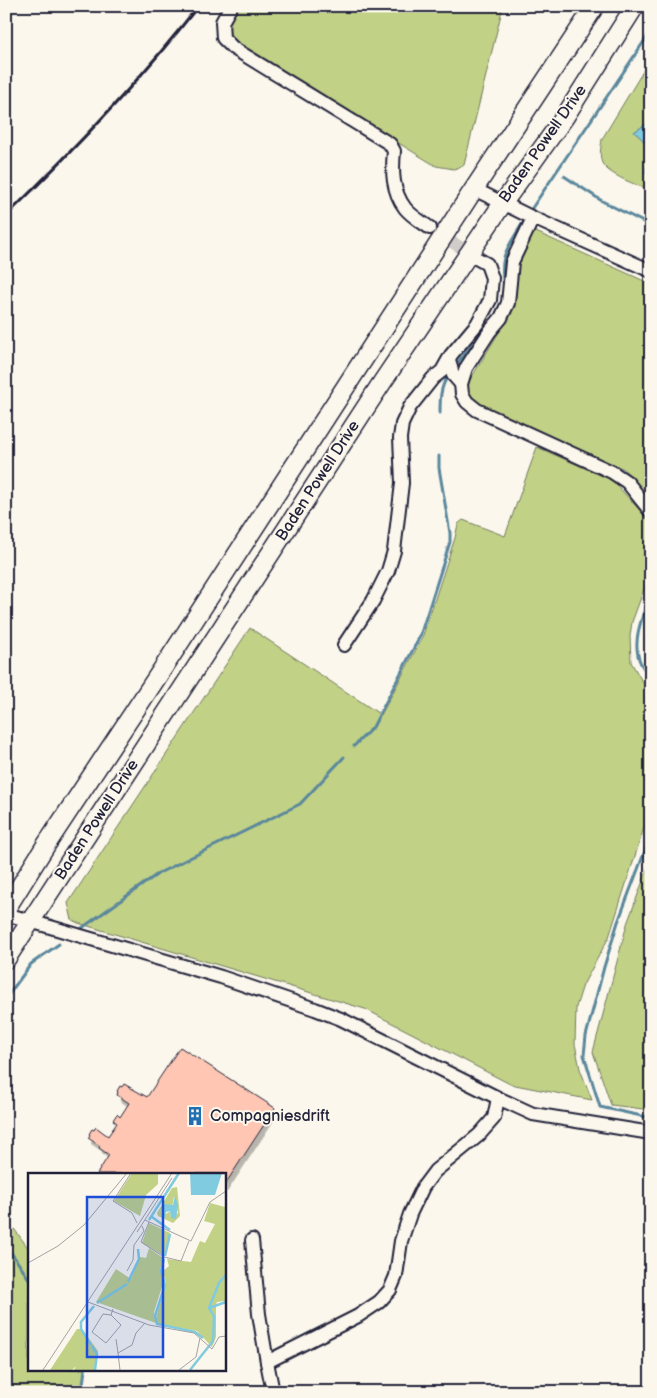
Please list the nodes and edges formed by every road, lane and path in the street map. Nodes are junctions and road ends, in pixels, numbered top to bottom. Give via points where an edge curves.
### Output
1 (231, 6) edge
2 (595, 6) edge
3 (635, 6) edge
4 (474, 189) junction
5 (503, 203) junction
6 (533, 218) junction
7 (430, 228) tunnel mouth
8 (478, 259) tunnel mouth
9 (651, 271) edge
10 (449, 360) junction
11 (462, 384) junction
12 (651, 512) edge
13 (344, 645) dead end
14 (6, 909) edge
15 (6, 914) edge
16 (31, 921) junction
17 (6, 959) edge
18 (498, 1098) junction
19 (651, 1133) edge
20 (252, 1240) dead end
21 (267, 1362) junction
22 (273, 1392) edge

1 - 7 street via 222,22 224,38 232,48 390,144 394,151 394,188 405,209
2 - 4 main road, Baden Powell Drive
3 - 5 main road, Baden Powell Drive via 564,118
4 - 5 street
4 - 14 main road, Baden Powell Drive
5 - 6 street
5 - 16 main road, Baden Powell Drive
6 - 9 street
6 - 11 street via 512,262 508,303 466,368
8 - 10 street via 487,264 492,278 490,300 478,324
10 - 11 street via 453,375
10 - 13 street via 410,407 402,424 402,483 394,551 373,601
11 - 12 street via 462,394 477,410 612,472 627,482
15 - 16 street
16 - 17 main road, Baden Powell Drive
16 - 18 street via 221,977 316,1009
18 - 19 street via 541,1116
18 - 21 street via 494,1118 479,1135 435,1171 423,1187 401,1242 396,1276 390,1290 358,1316
20 - 21 street
21 - 22 street

